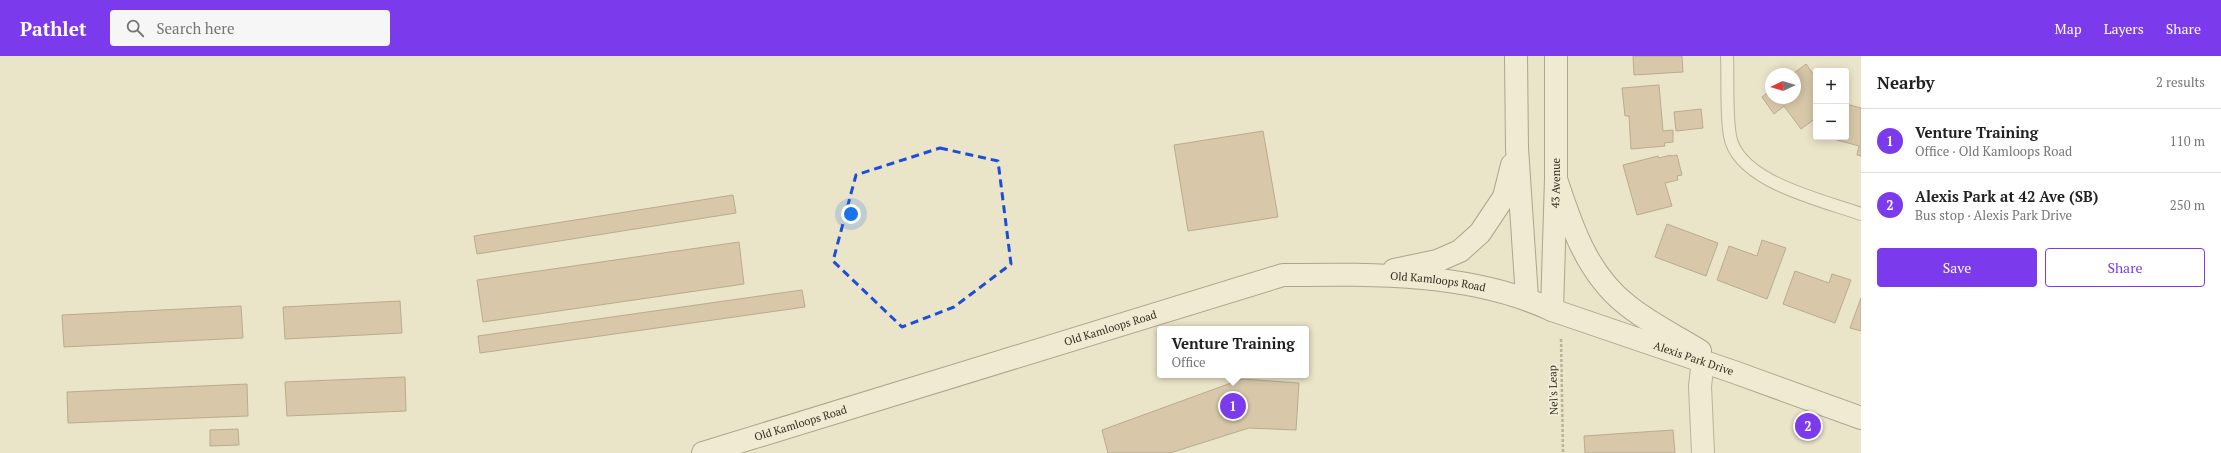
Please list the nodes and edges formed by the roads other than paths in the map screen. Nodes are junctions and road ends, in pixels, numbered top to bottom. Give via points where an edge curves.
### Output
1 (1516, 56) edge
2 (1556, 56) edge
3 (1727, 56) edge
4 (1517, 148) junction
5 (1556, 179) junction
6 (1861, 214) edge
7 (1377, 274) junction
8 (1527, 298) junction
9 (1552, 310) junction
10 (1703, 361) junction
11 (1734, 372) junction
12 (1861, 418) edge
13 (702, 453) edge
14 (1703, 453) edge

1 - 4 street
2 - 5 street, 43 Avenue
3 - 6 lane via 1730,136 1737,155 1751,169 1770,181
4 - 7 street via 1504,197 1480,233 1460,251 1437,261
4 - 8 street
5 - 9 street, 43 Avenue
5 - 11 street via 1568,215 1592,268 1627,305
7 - 8 street, Old Kamloops Road via 1458,283
7 - 13 street, Old Kamloops Road via 1283,275
8 - 9 street, Alexis Park Drive
9 - 10 street, Alexis Park Drive
10 - 11 street, Alexis Park Drive
10 - 14 street via 1700,386
11 - 12 street, Alexis Park Drive

